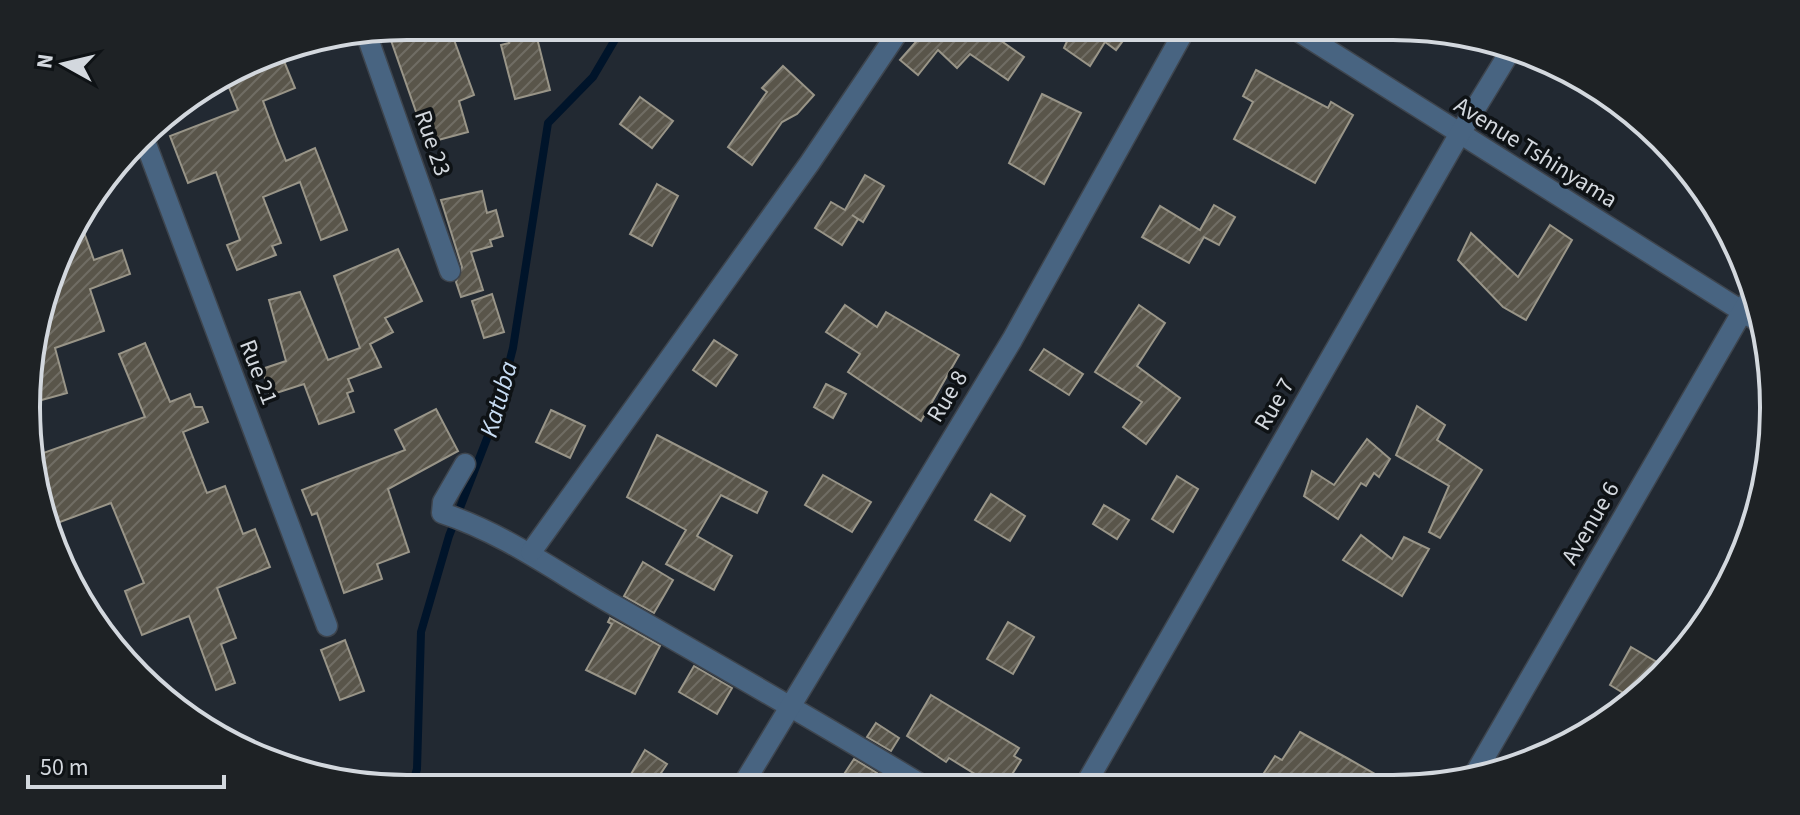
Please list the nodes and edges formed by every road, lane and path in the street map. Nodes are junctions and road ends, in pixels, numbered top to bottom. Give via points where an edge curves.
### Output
1 (893, 40) edge
2 (1179, 40) edge
3 (1312, 40) edge
4 (369, 42) edge
5 (1506, 58) edge
6 (1459, 135) junction
7 (148, 148) edge
8 (450, 271) dead end
9 (1745, 306) edge
10 (1747, 313) edge
11 (465, 464) dead end
12 (531, 552) junction
13 (327, 626) dead end
14 (788, 707) junction
15 (1481, 764) edge
16 (749, 775) edge
17 (904, 775) edge
18 (1091, 775) edge

1 - 12 street
2 - 14 street, Rue 8 via 1012,340
3 - 6 street, Avenue Tshinyama
4 - 8 street, Rue 23
5 - 6 street, Rue 7
6 - 9 street, Avenue Tshinyama
6 - 18 street, Rue 7
7 - 13 street, Rue 21
10 - 15 street, Avenue 6
11 - 12 street via 442,513
12 - 14 street
14 - 16 street, Rue 8
14 - 17 street

